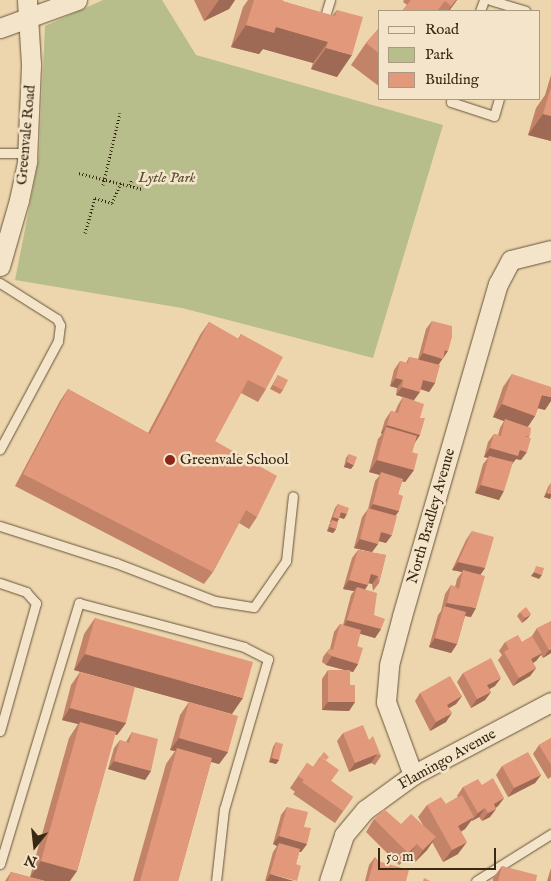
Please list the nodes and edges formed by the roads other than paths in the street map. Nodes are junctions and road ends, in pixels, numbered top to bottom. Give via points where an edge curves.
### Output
1 (27, 0) edge
2 (78, 0) edge
3 (330, 0) edge
4 (490, 0) edge
5 (503, 2) edge
6 (523, 10) edge
7 (326, 13) edge
8 (29, 19) junction
9 (0, 28) edge
10 (452, 100) edge
11 (499, 100) edge
12 (0, 153) edge
13 (27, 153) junction
14 (551, 250) edge
15 (0, 266) edge
16 (0, 283) edge
17 (0, 448) edge
18 (293, 496) dead end
19 (0, 526) edge
20 (0, 583) edge
21 (551, 702) edge
22 (0, 731) edge
23 (413, 775) junction
24 (551, 834) edge
25 (0, 864) edge
26 (216, 881) edge
27 (329, 881) edge
28 (476, 881) edge

1 - 8 street, Greenvale Road
2 - 8 street
3 - 7 lane
4 - 5 lane
5 - 6 lane
8 - 9 street
8 - 13 street, Greenvale Road
10 - 11 lane via 494,116
12 - 13 lane
13 - 15 street, Greenvale Road via 19,200
14 - 23 street, North Bradley Avenue via 511,260 498,284 389,665 386,702
16 - 17 lane via 57,319 60,325 58,341
18 - 19 lane via 286,561 254,607 215,601 116,563
20 - 22 lane via 26,592 36,603
21 - 23 street, Flamingo Avenue
23 - 27 street, Flamingo Avenue via 365,810 344,835
24 - 28 lane
25 - 26 lane via 79,603 244,647 268,660 224,809

